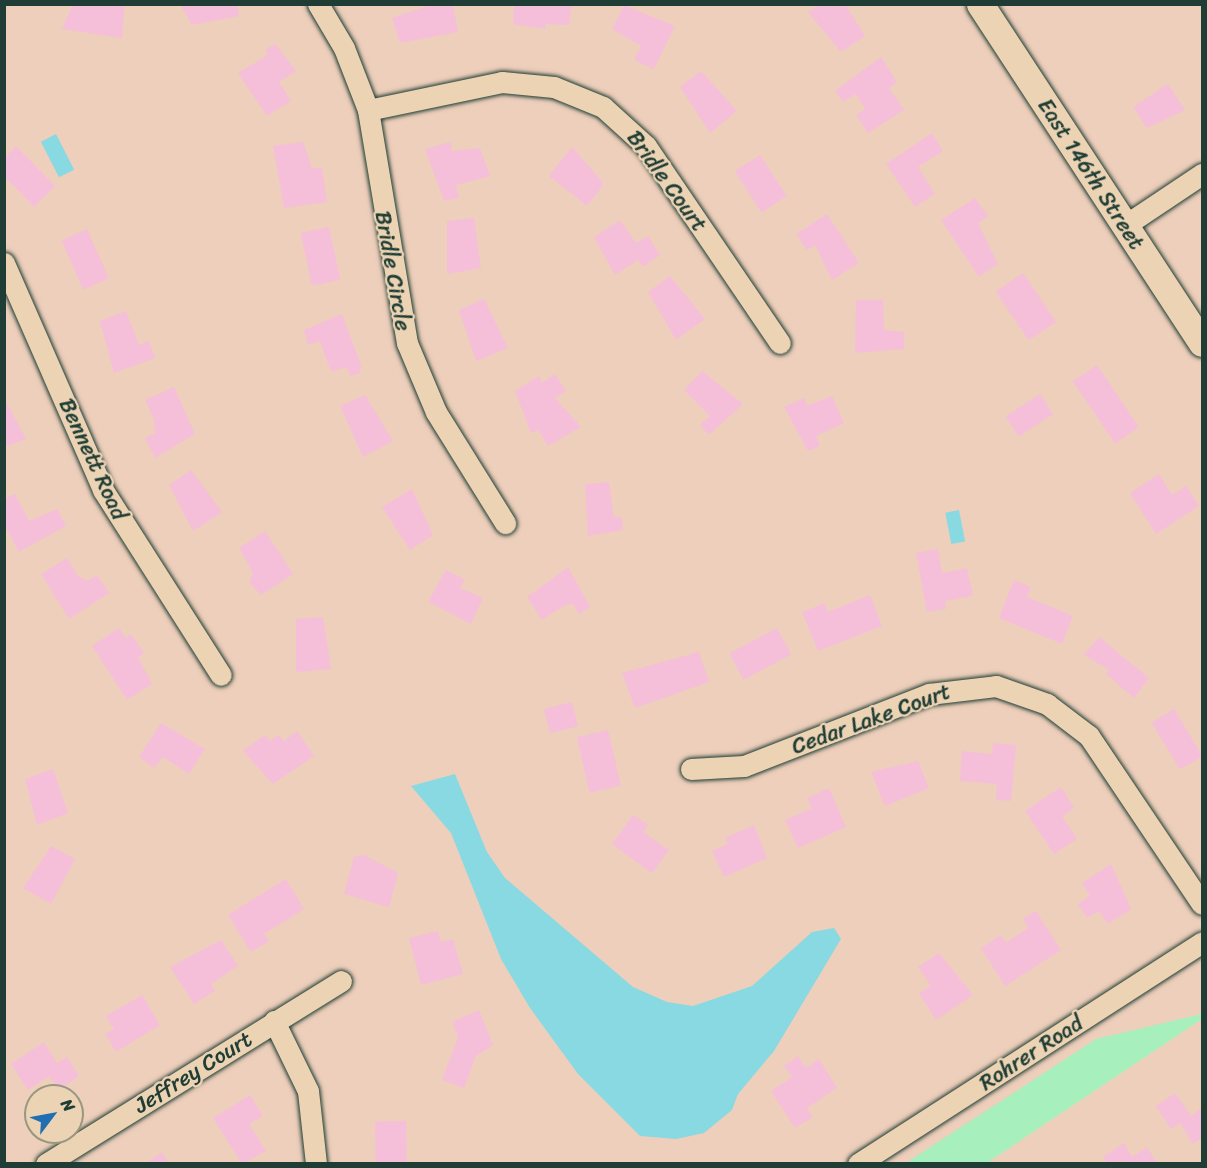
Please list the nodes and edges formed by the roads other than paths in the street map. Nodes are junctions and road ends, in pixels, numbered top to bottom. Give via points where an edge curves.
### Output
1 (318, 4) edge
2 (980, 4) edge
3 (368, 110) junction
4 (1203, 174) edge
5 (1124, 226) junction
6 (4, 263) edge
7 (780, 343) dead end
8 (1203, 343) edge
9 (505, 523) dead end
10 (221, 675) dead end
11 (691, 769) dead end
12 (1203, 904) edge
13 (1203, 942) edge
14 (341, 981) dead end
15 (274, 1021) junction
16 (46, 1164) edge
17 (316, 1164) edge
18 (858, 1164) edge

1 - 3 street, Bridle Circle via 344,48
2 - 5 main road, East 146th Street
3 - 7 street, Bridle Court via 502,82 554,87 603,108 646,146
3 - 9 street, Bridle Circle via 407,344 436,412
4 - 5 street
5 - 8 main road, East 146th Street
6 - 10 street, Bennett Road via 103,490
11 - 12 street, Cedar Lake Court via 744,766 929,694 996,686 1047,704 1089,736
13 - 18 street, Rohrer Road
14 - 15 street, Jeffrey Court
15 - 16 street, Jeffrey Court
15 - 17 street via 308,1091

